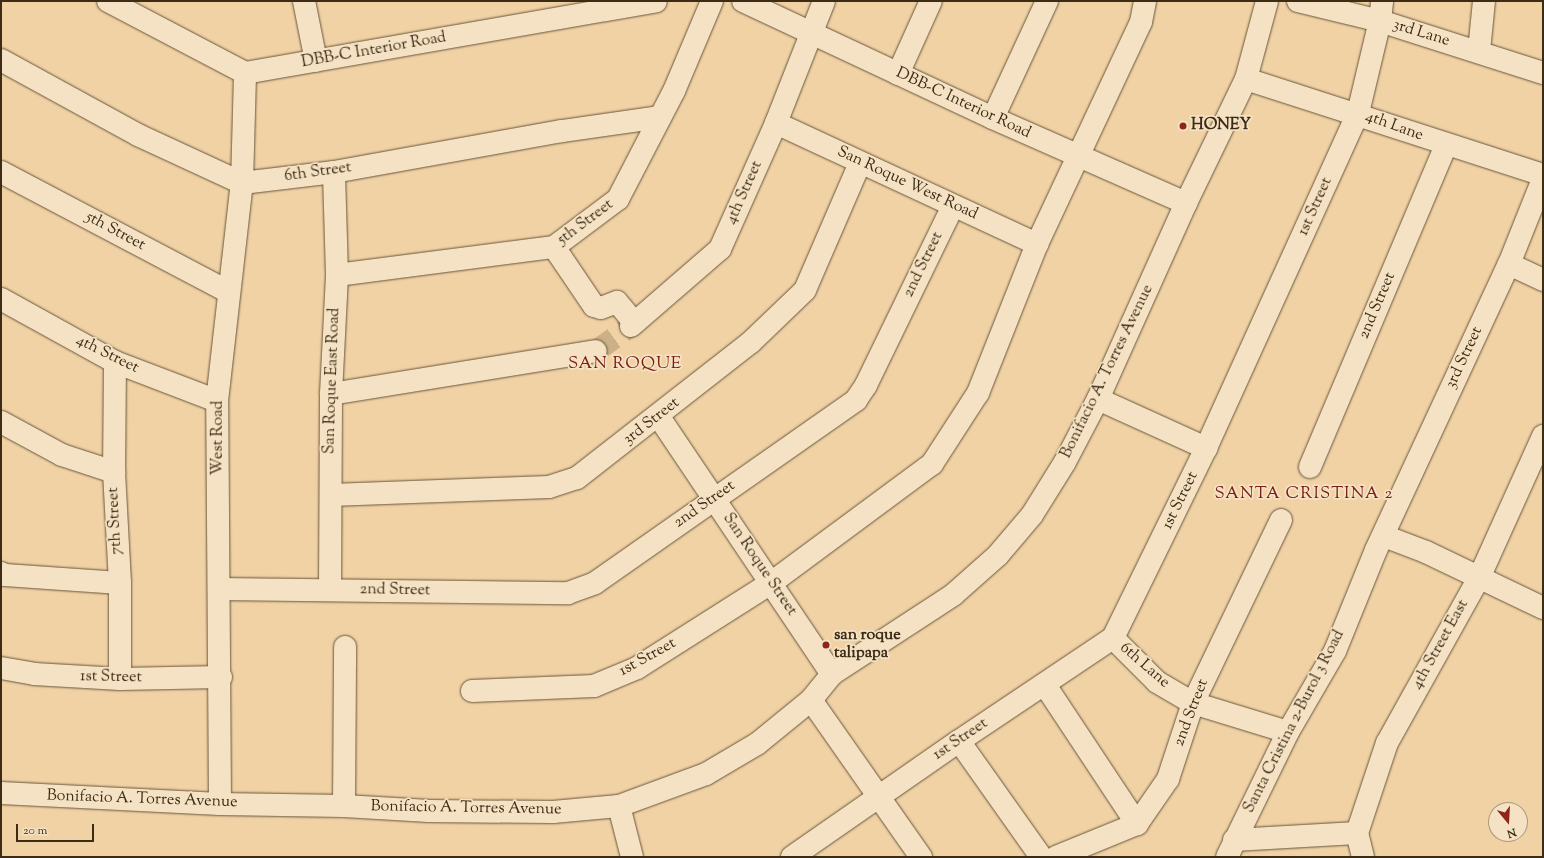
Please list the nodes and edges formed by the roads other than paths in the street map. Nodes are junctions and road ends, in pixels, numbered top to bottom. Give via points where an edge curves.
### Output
1 (108, 1) edge
2 (304, 1) edge
3 (656, 1) edge
4 (712, 1) edge
5 (742, 1) edge
6 (824, 1) edge
7 (931, 1) edge
8 (1047, 1) edge
9 (1145, 1) edge
10 (1267, 1) edge
11 (1298, 1) edge
12 (1484, 1) edge
13 (1381, 11) edge
14 (811, 32) junction
15 (1479, 51) junction
16 (1, 60) edge
17 (316, 61) junction
18 (245, 73) junction
19 (1543, 73) edge
20 (898, 74) junction
21 (1246, 79) junction
22 (1358, 113) junction
23 (660, 118) junction
24 (993, 118) junction
25 (776, 123) junction
26 (1446, 145) junction
27 (1079, 156) junction
28 (860, 163) junction
29 (1, 172) edge
30 (334, 172) junction
31 (1543, 175) edge
32 (1543, 179) edge
33 (242, 183) junction
34 (1186, 203) junction
35 (953, 206) junction
36 (1037, 244) junction
37 (554, 247) junction
38 (1508, 264) junction
39 (336, 275) junction
40 (1543, 280) edge
41 (229, 292) junction
42 (1, 299) edge
43 (596, 352) tunnel mouth
44 (115, 362) junction
45 (331, 394) junction
46 (1098, 399) junction
47 (217, 401) junction
48 (659, 417) junction
49 (1, 422) edge
50 (1543, 436) edge
51 (1206, 448) junction
52 (1310, 467) dead end
53 (114, 472) junction
54 (331, 495) junction
55 (715, 498) junction
56 (1281, 520) dead end
57 (1384, 536) junction
58 (1371, 565) joint
59 (1, 573) edge
60 (1478, 578) junction
61 (771, 582) junction
62 (120, 583) junction
63 (219, 589) junction
64 (330, 590) junction
65 (1543, 608) edge
66 (1113, 638) junction
67 (345, 648) dead end
68 (1, 668) edge
69 (832, 674) junction
70 (221, 677) junction
71 (120, 679) junction
72 (1045, 685) junction
73 (472, 691) dead end
74 (811, 700) junction
75 (1193, 702) junction
76 (1288, 732) junction
77 (959, 741) junction
78 (1, 793) edge
79 (879, 798) junction
80 (220, 804) junction
81 (344, 806) junction
82 (620, 806) junction
83 (1137, 824) junction
84 (1357, 833) junction
85 (1230, 849) edge
86 (632, 857) edge
87 (792, 857) edge
88 (920, 857) edge
89 (1041, 857) edge
90 (1056, 857) edge
91 (1363, 857) edge

1 - 18 street
2 - 17 street
3 - 17 street, DBB-C Interior Road
4 - 23 street, 5th Street
5 - 14 street, DBB-C Interior Road
6 - 14 street, 4th Street
7 - 20 street
8 - 24 street
9 - 27 street, 1st Street via 1141,22
10 - 21 street, Bonifacio A. Torres Avenue
11 - 13 street, 3rd Lane
12 - 15 street
13 - 15 street, 3rd Lane
13 - 22 street, 1st Street
14 - 20 street, DBB-C Interior Road
14 - 25 street, 4th Street
15 - 19 street, 3rd Lane
16 - 33 street via 138,135
17 - 18 street, DBB-C Interior Road
18 - 33 street, West Road
20 - 24 street, DBB-C Interior Road
21 - 22 street, 4th Lane
21 - 34 street, Bonifacio A. Torres Avenue
22 - 26 street, 4th Lane
22 - 51 street, 1st Street
23 - 30 street, 6th Street via 562,131
23 - 37 street, 5th Street via 618,199
24 - 27 street, DBB-C Interior Road
25 - 28 street, San Roque West Road
25 - 37 street, 4th Street via 720,250 632,324 617,302 601,308 594,306
26 - 31 street, 4th Lane
26 - 52 street, 2nd Street
27 - 34 street, DBB-C Interior Road
27 - 36 street, 1st Street
28 - 35 street, San Roque West Road
28 - 48 street, 3rd Street via 805,290 750,343
29 - 41 street, 5th Street
30 - 33 street, 6th Street
30 - 39 street, San Roque East Road
32 - 38 street, 3rd Street
33 - 41 street, West Road
34 - 46 street, Bonifacio A. Torres Avenue
35 - 36 street, San Roque West Road
35 - 55 street, 2nd Street via 866,385 856,400
36 - 61 street, 1st Street via 978,393 932,464
37 - 39 street, 5th Street
38 - 40 street
38 - 57 street, 3rd Street
39 - 45 street, San Roque East Road
41 - 47 street, West Road
42 - 44 street, 4th Street
43 - 45 street
44 - 47 street, 4th Street
44 - 53 street, 7th Street
45 - 54 street, San Roque East Road
46 - 51 street
46 - 69 street, Bonifacio A. Torres Avenue via 1065,462 1032,515 998,555 954,595
47 - 63 street, West Road
48 - 54 street, 3rd Street via 577,478 550,487
48 - 55 street, San Roque Street
49 - 53 street via 62,455
50 - 60 street, 4th Street East
51 - 66 street, 1st Street
53 - 62 street, 7th Street
54 - 64 street, San Roque East Road
55 - 61 street, San Roque Street
55 - 64 street, 2nd Street via 595,583 568,593
56 - 75 street, 2nd Street
57 - 58 street, 3rd Street
57 - 60 street via 1426,552
58 - 76 street, Santa Cristina 2-Burol 3 Road via 1335,651
59 - 62 street
60 - 65 street
60 - 84 street, 4th Street East via 1387,743
61 - 69 street, San Roque Street
61 - 73 street, 1st Street via 637,668 594,686
62 - 71 street, 7th Street
63 - 64 street, 2nd Street
63 - 70 street, West Road
66 - 72 street, 1st Street
66 - 75 street, 6th Lane via 1157,682
67 - 81 street
68 - 71 street, 1st Street via 34,674
69 - 74 street, Bonifacio A. Torres Avenue
70 - 71 street, 1st Street
70 - 80 street, West Road
72 - 77 street, 1st Street
72 - 83 street
74 - 79 street
74 - 82 street, Bonifacio A. Torres Avenue via 757,744 706,774
75 - 76 street, 6th Lane
75 - 83 street, 2nd Street via 1168,779
76 - 85 street, Santa Cristina 2-Burol 3 Road
77 - 79 street, 1st Street
77 - 89 street
78 - 80 street, Bonifacio A. Torres Avenue
79 - 87 street, 1st Street
79 - 88 street
80 - 81 street, Bonifacio A. Torres Avenue
81 - 82 street, Bonifacio A. Torres Avenue via 429,811 553,812
82 - 86 street
83 - 90 street
84 - 85 street
84 - 91 street

